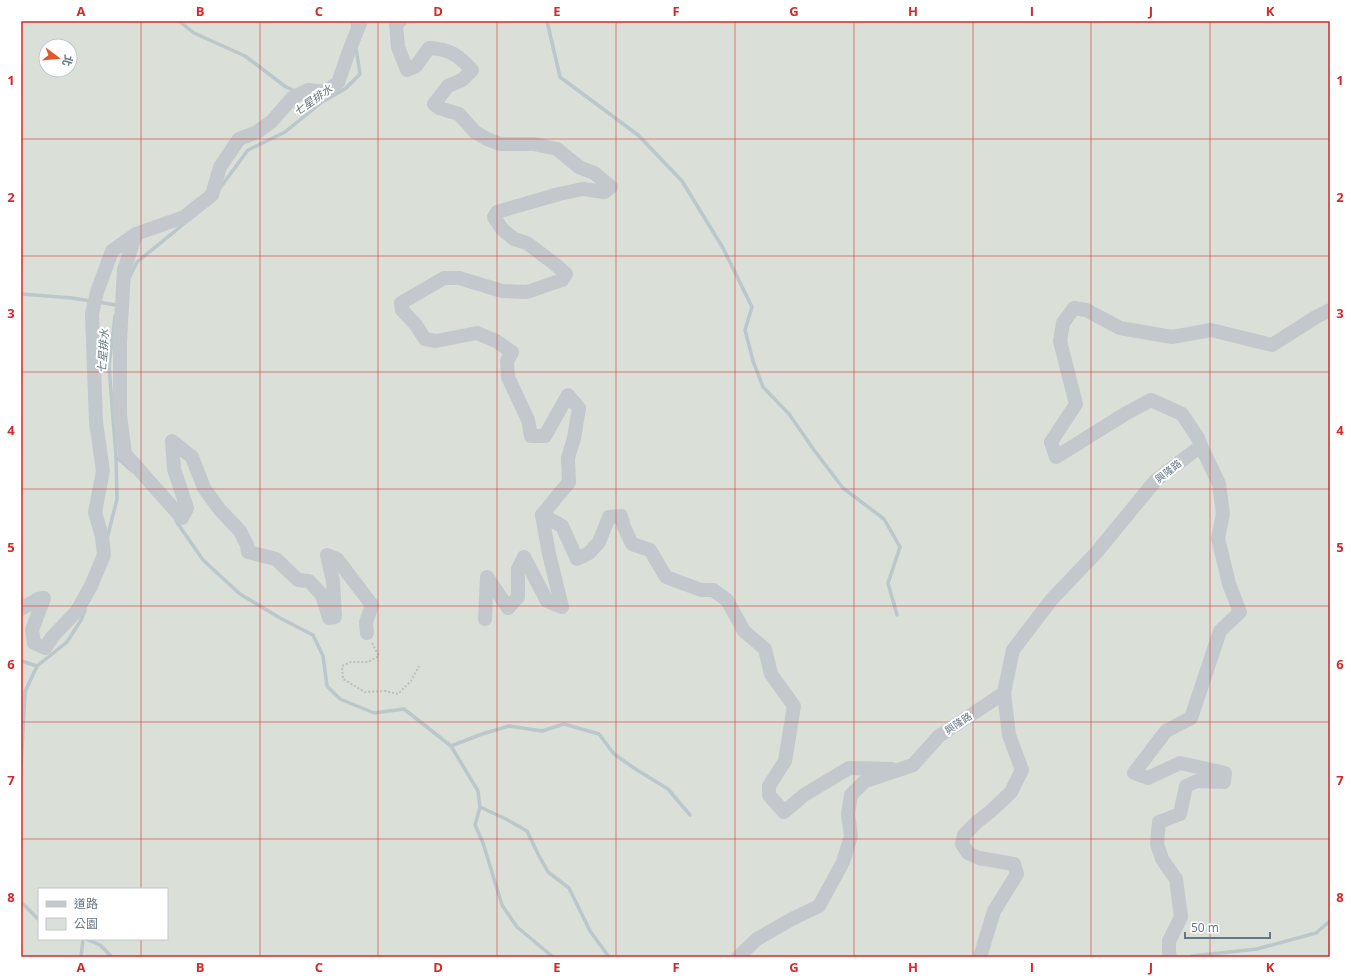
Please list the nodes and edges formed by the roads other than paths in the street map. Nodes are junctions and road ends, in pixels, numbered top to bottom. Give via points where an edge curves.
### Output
1 (361, 21) edge
2 (400, 21) edge
3 (136, 234) junction
4 (1330, 310) edge
5 (1201, 446) junction
6 (542, 515) junction
7 (21, 609) edge
8 (485, 619) dead end
9 (367, 633) road end
10 (1004, 693) junction
11 (900, 769) junction
12 (738, 957) edge
13 (980, 957) edge
14 (1170, 957) edge

1 - 3 street via 338,83 324,92 308,90 293,97 272,121 257,132 239,139 220,167 212,195 184,217
2 - 6 street via 396,24 398,47 407,70 416,66 429,48 442,48 460,57 472,70 462,80 448,86 434,104 439,108 459,114 475,132 500,144 534,144 556,149 579,167 594,173 611,188 604,192 583,189 559,194 497,212 494,217 502,229 514,239 527,243 566,274 562,280 527,292 502,291 459,278 444,278 401,303 402,310 425,339 436,341 477,333 496,341 512,352 507,361 508,377 528,420 531,436 545,436 568,395 579,408 568,458 569,482
3 - 7 street via 112,251 96,292 92,314 96,422 104,471 95,512 104,555 77,610 44,648 34,643 32,630 44,598
3 - 9 street via 124,270 120,341 120,415 125,454 182,518 187,508 174,469 172,441 192,457 204,488 240,531 248,552 276,559 298,580 309,582 322,595 329,618 336,617 333,581 327,555 337,559 372,605 366,622
4 - 5 street via 1272,345 1211,330 1172,337 1120,328 1086,310 1074,308 1063,323 1060,341 1076,404 1051,442 1056,456 1151,400 1182,414
5 - 10 street, 興隆路 via 1156,480 1096,553 1052,599 1013,650
5 - 14 street via 1219,484 1223,514 1218,538 1229,584 1240,612 1220,631 1191,718 1166,731 1134,772 1148,778 1180,762 1225,773 1224,782 1197,781 1186,786 1180,814 1158,822 1157,844 1162,859 1176,879 1181,917 1169,941
6 - 8 street via 562,607 546,601 524,557 518,569 518,597 508,608 487,577
6 - 11 street via 562,526 577,559 589,553 599,542 609,517 621,516 632,544 650,550 666,577 701,590 713,590 726,600 744,631 765,649 771,674 794,706 785,761 769,786 769,795 784,812 804,795 849,768
10 - 11 street, 興隆路 via 939,736 913,765
10 - 13 street via 1009,735 1022,770 1011,792 964,835 962,844 968,853 979,858 1014,864 1017,874 994,911
11 - 12 street, 興隆路 via 865,782 851,795 848,814 851,836 843,862 819,906 757,939

